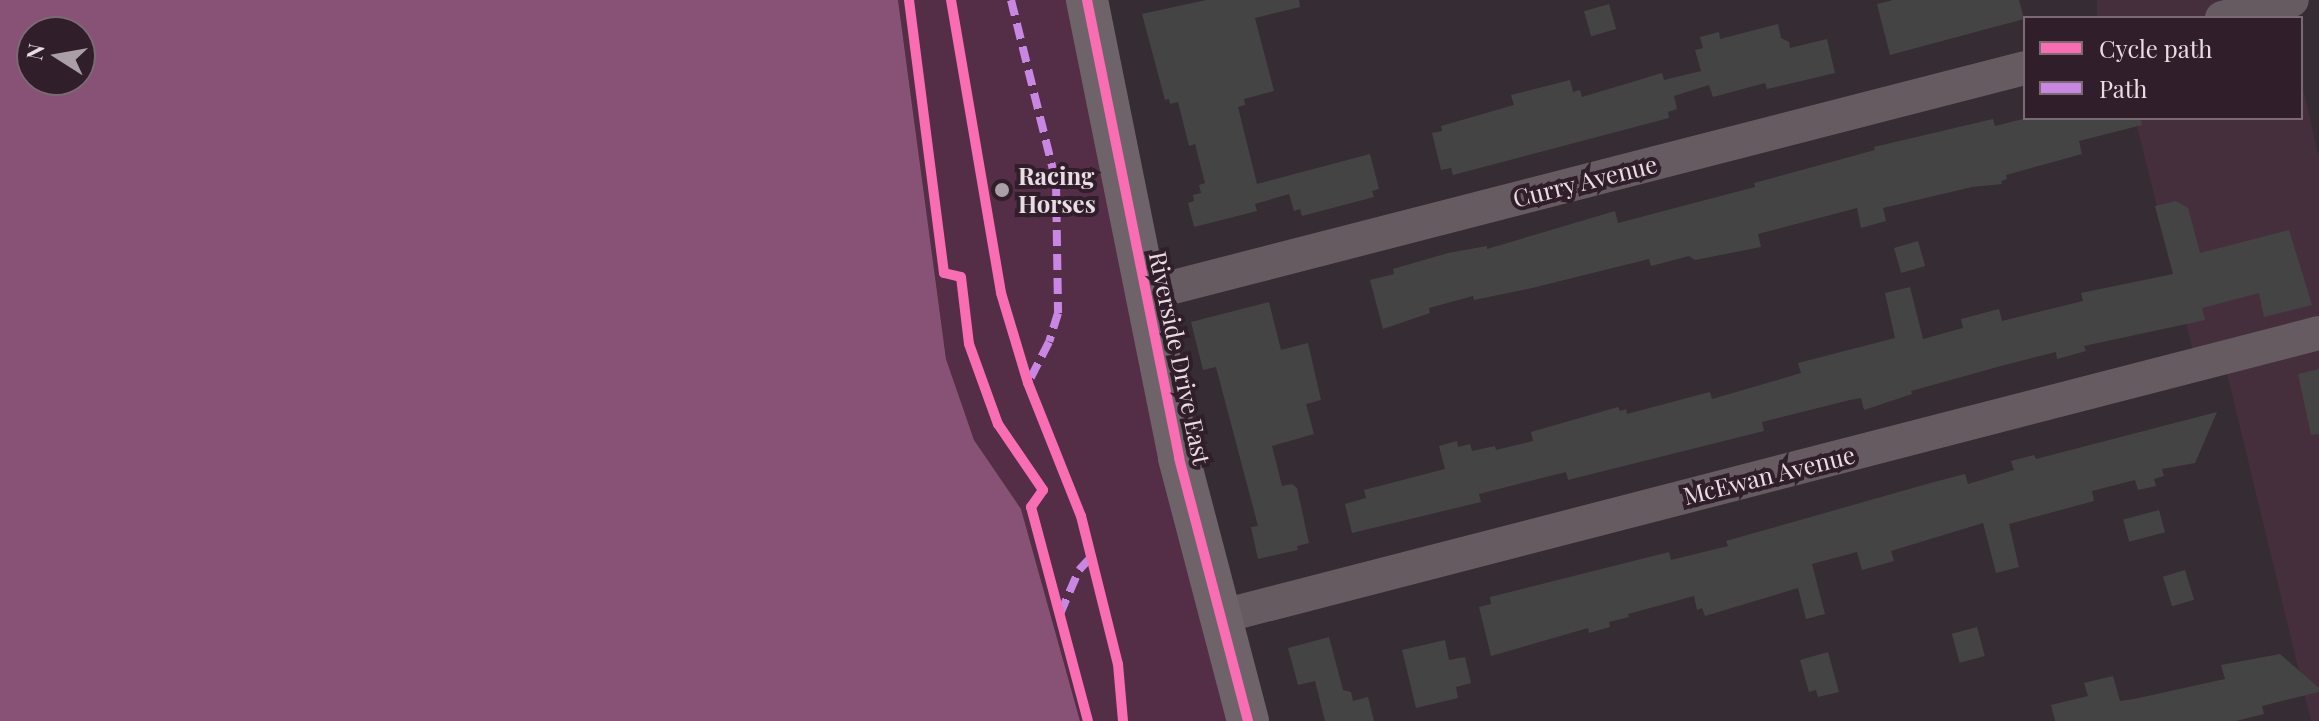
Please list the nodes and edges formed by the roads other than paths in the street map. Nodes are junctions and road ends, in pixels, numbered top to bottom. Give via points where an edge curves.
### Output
1 (1087, 0) edge
2 (2292, 0) edge
3 (2230, 16) edge
4 (2023, 69) edge
5 (1146, 294) junction
6 (2319, 333) edge
7 (1219, 617) junction
8 (1248, 721) edge

1 - 5 main road, Riverside Drive East
2 - 3 street
4 - 5 street, Curry Avenue
5 - 7 main road, Riverside Drive East
6 - 7 street, McEwan Avenue
7 - 8 main road, Riverside Drive East

